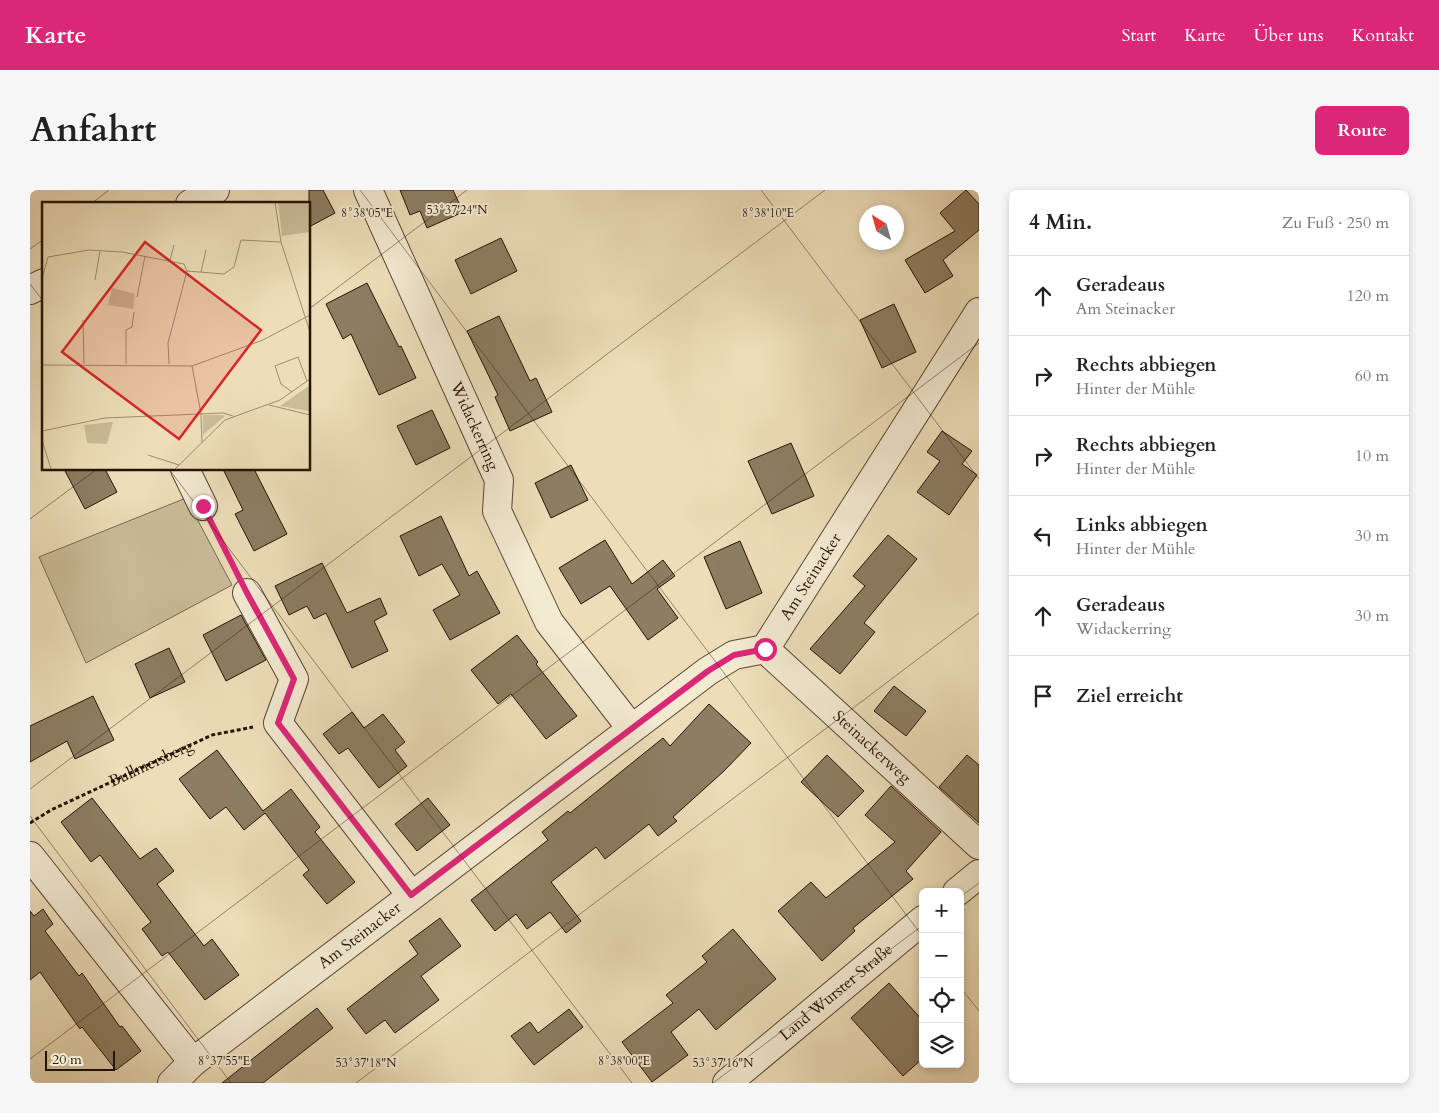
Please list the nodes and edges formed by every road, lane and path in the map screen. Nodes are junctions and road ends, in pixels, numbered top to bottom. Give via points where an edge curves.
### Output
1 (215, 190) edge
2 (368, 190) edge
3 (194, 202) edge
4 (42, 283) edge
5 (30, 290) edge
6 (979, 312) edge
7 (185, 470) edge
8 (203, 506) joint
9 (247, 593) joint
10 (765, 649) junction
11 (278, 723) junction
12 (631, 728) junction
13 (30, 823) edge
14 (979, 845) edge
15 (30, 856) edge
16 (979, 874) edge
17 (962, 888) edge
18 (411, 895) junction
19 (919, 923) edge
20 (193, 1062) junction
21 (172, 1083) edge
22 (728, 1083) edge

1 - 3 street
2 - 12 street, Widackerring via 499,480 497,511 549,622
4 - 5 street
6 - 10 street, Am Steinacker
7 - 8 street
8 - 9 path
9 - 11 street via 294,679
10 - 12 street, Am Steinacker via 734,655
10 - 14 street, Steinackerweg
11 - 13 path, Bullmersberg via 212,735 51,810
11 - 18 street
12 - 18 street, Am Steinacker
15 - 20 street
16 - 17 street
18 - 20 street, Am Steinacker
19 - 22 street, Land Wurster Straße
20 - 21 street, Am Steinacker

